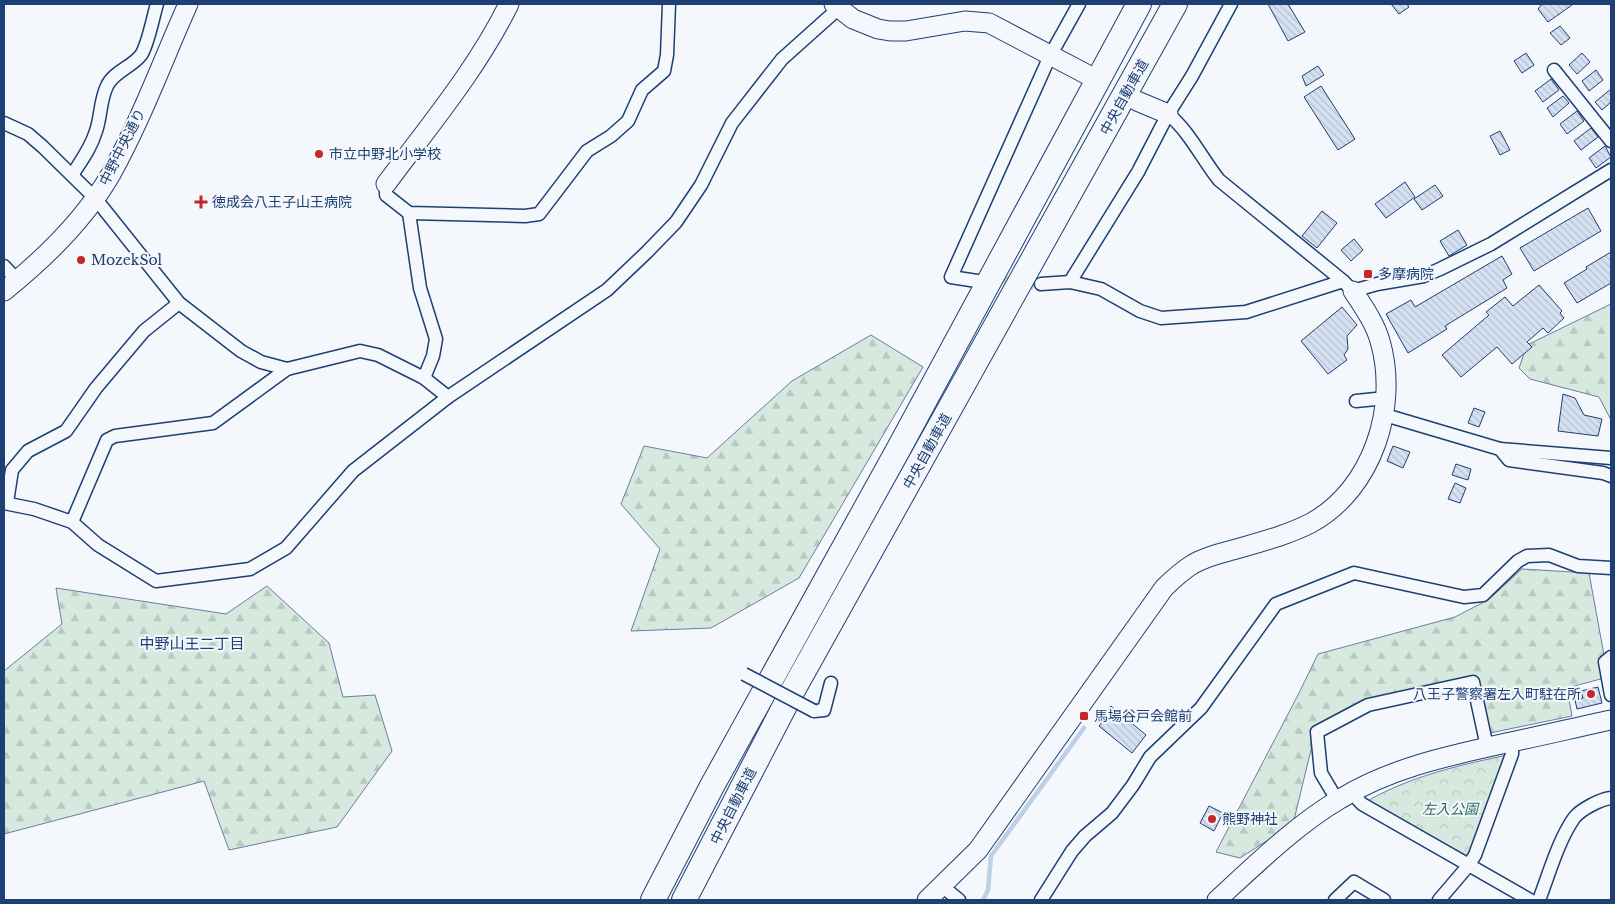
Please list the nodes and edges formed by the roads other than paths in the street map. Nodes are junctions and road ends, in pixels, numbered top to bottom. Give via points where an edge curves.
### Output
1 (157, 4) edge
2 (188, 4) edge
3 (509, 4) edge
4 (669, 4) edge
5 (1079, 4) edge
6 (1139, 4) edge
7 (1175, 4) edge
8 (1231, 4) edge
9 (836, 6) edge
10 (1050, 56) junction
11 (1554, 70) dead end
12 (1088, 75) dead end
13 (1137, 101) dead end
14 (1168, 114) junction
15 (4, 123) edge
16 (1611, 141) edge
17 (1611, 170) edge
18 (72, 175) junction
19 (386, 184) joint
20 (95, 198) junction
21 (409, 213) junction
22 (4, 266) edge
23 (977, 281) tunnel mouth
24 (1070, 282) junction
25 (1041, 284) tunnel mouth
26 (10, 286) edge
27 (1348, 286) junction
28 (180, 303) junction
29 (287, 369) junction
30 (424, 378) junction
31 (448, 397) junction
32 (1356, 401) dead end
33 (1386, 407) junction
34 (1500, 449) junction
35 (1611, 458) edge
36 (1611, 476) edge
37 (5, 502) edge
38 (72, 522) junction
39 (1611, 568) edge
40 (1611, 657) edge
41 (744, 674) dead end
42 (831, 683) dead end
43 (1611, 695) edge
44 (1611, 720) edge
45 (1512, 742) junction
46 (1487, 747) junction
47 (1344, 796) junction
48 (1611, 798) edge
49 (1468, 866) junction
50 (942, 886) junction
51 (653, 900) edge
52 (684, 900) edge
53 (927, 900) edge
54 (959, 900) edge
55 (1041, 900) edge
56 (1217, 900) edge
57 (1335, 900) edge
58 (1384, 900) edge
59 (1440, 900) edge
60 (1530, 900) edge
61 (1539, 900) edge

1 - 18 street via 141,55 107,85 97,130 89,150
2 - 20 street, 中野中央通り via 132,132
3 - 19 street via 485,48
4 - 21 street via 664,71 642,90 628,121 587,151 539,214
5 - 10 street
6 - 51 highway, 中央自動車道
7 - 52 highway, 中央自動車道 via 792,692
8 - 14 street
9 - 10 street via 853,19 890,31 965,22 989,23
9 - 31 street via 782,59 732,123 702,184 676,222 647,252 607,290
10 - 12 street
10 - 23 street via 951,277
11 - 16 street
13 - 14 street
14 - 24 street via 1138,172
14 - 27 street via 1180,124 1219,180
15 - 18 street via 28,134
17 - 27 street via 1491,244 1440,269 1424,276
18 - 20 street
19 - 21 street via 386,194
20 - 26 street, 中野中央通り via 35,266
20 - 28 street
21 - 30 street via 420,288 436,339
22 - 26 street
24 - 25 street
24 - 27 street via 1101,289 1140,311 1161,318 1246,312
27 - 33 street via 1369,316 1380,340 1386,371
28 - 29 street via 241,351 261,362
28 - 37 street via 144,331 96,388 66,431 28,452 12,470
29 - 30 street via 360,351 378,355
29 - 38 street via 213,423 115,436 106,440
30 - 31 street
31 - 38 street via 353,471 286,548 250,569 156,581 98,545
32 - 33 street
33 - 34 street
33 - 50 street via 1364,470 1335,505 1313,522 1292,532 1195,563 1164,588 978,850
34 - 35 street
34 - 36 street via 1509,460 1602,472
37 - 38 street
39 - 55 street via 1578,566 1549,555 1527,556 1483,595 1464,597 1354,573 1276,604 1201,708 1150,757 1112,813 1072,850
40 - 43 street via 1605,662
41 - 42 street, bridge via 814,711 824,710
44 - 45 street
45 - 46 street
45 - 49 street via 1512,754
46 - 47 street via 1400,770
46 - 47 street via 1473,682 1368,705 1317,732 1321,772
47 - 49 street
47 - 56 street via 1300,828
48 - 61 street via 1601,799 1575,816
49 - 59 street
49 - 60 street
50 - 53 street
50 - 54 street
57 - 58 street via 1354,882

